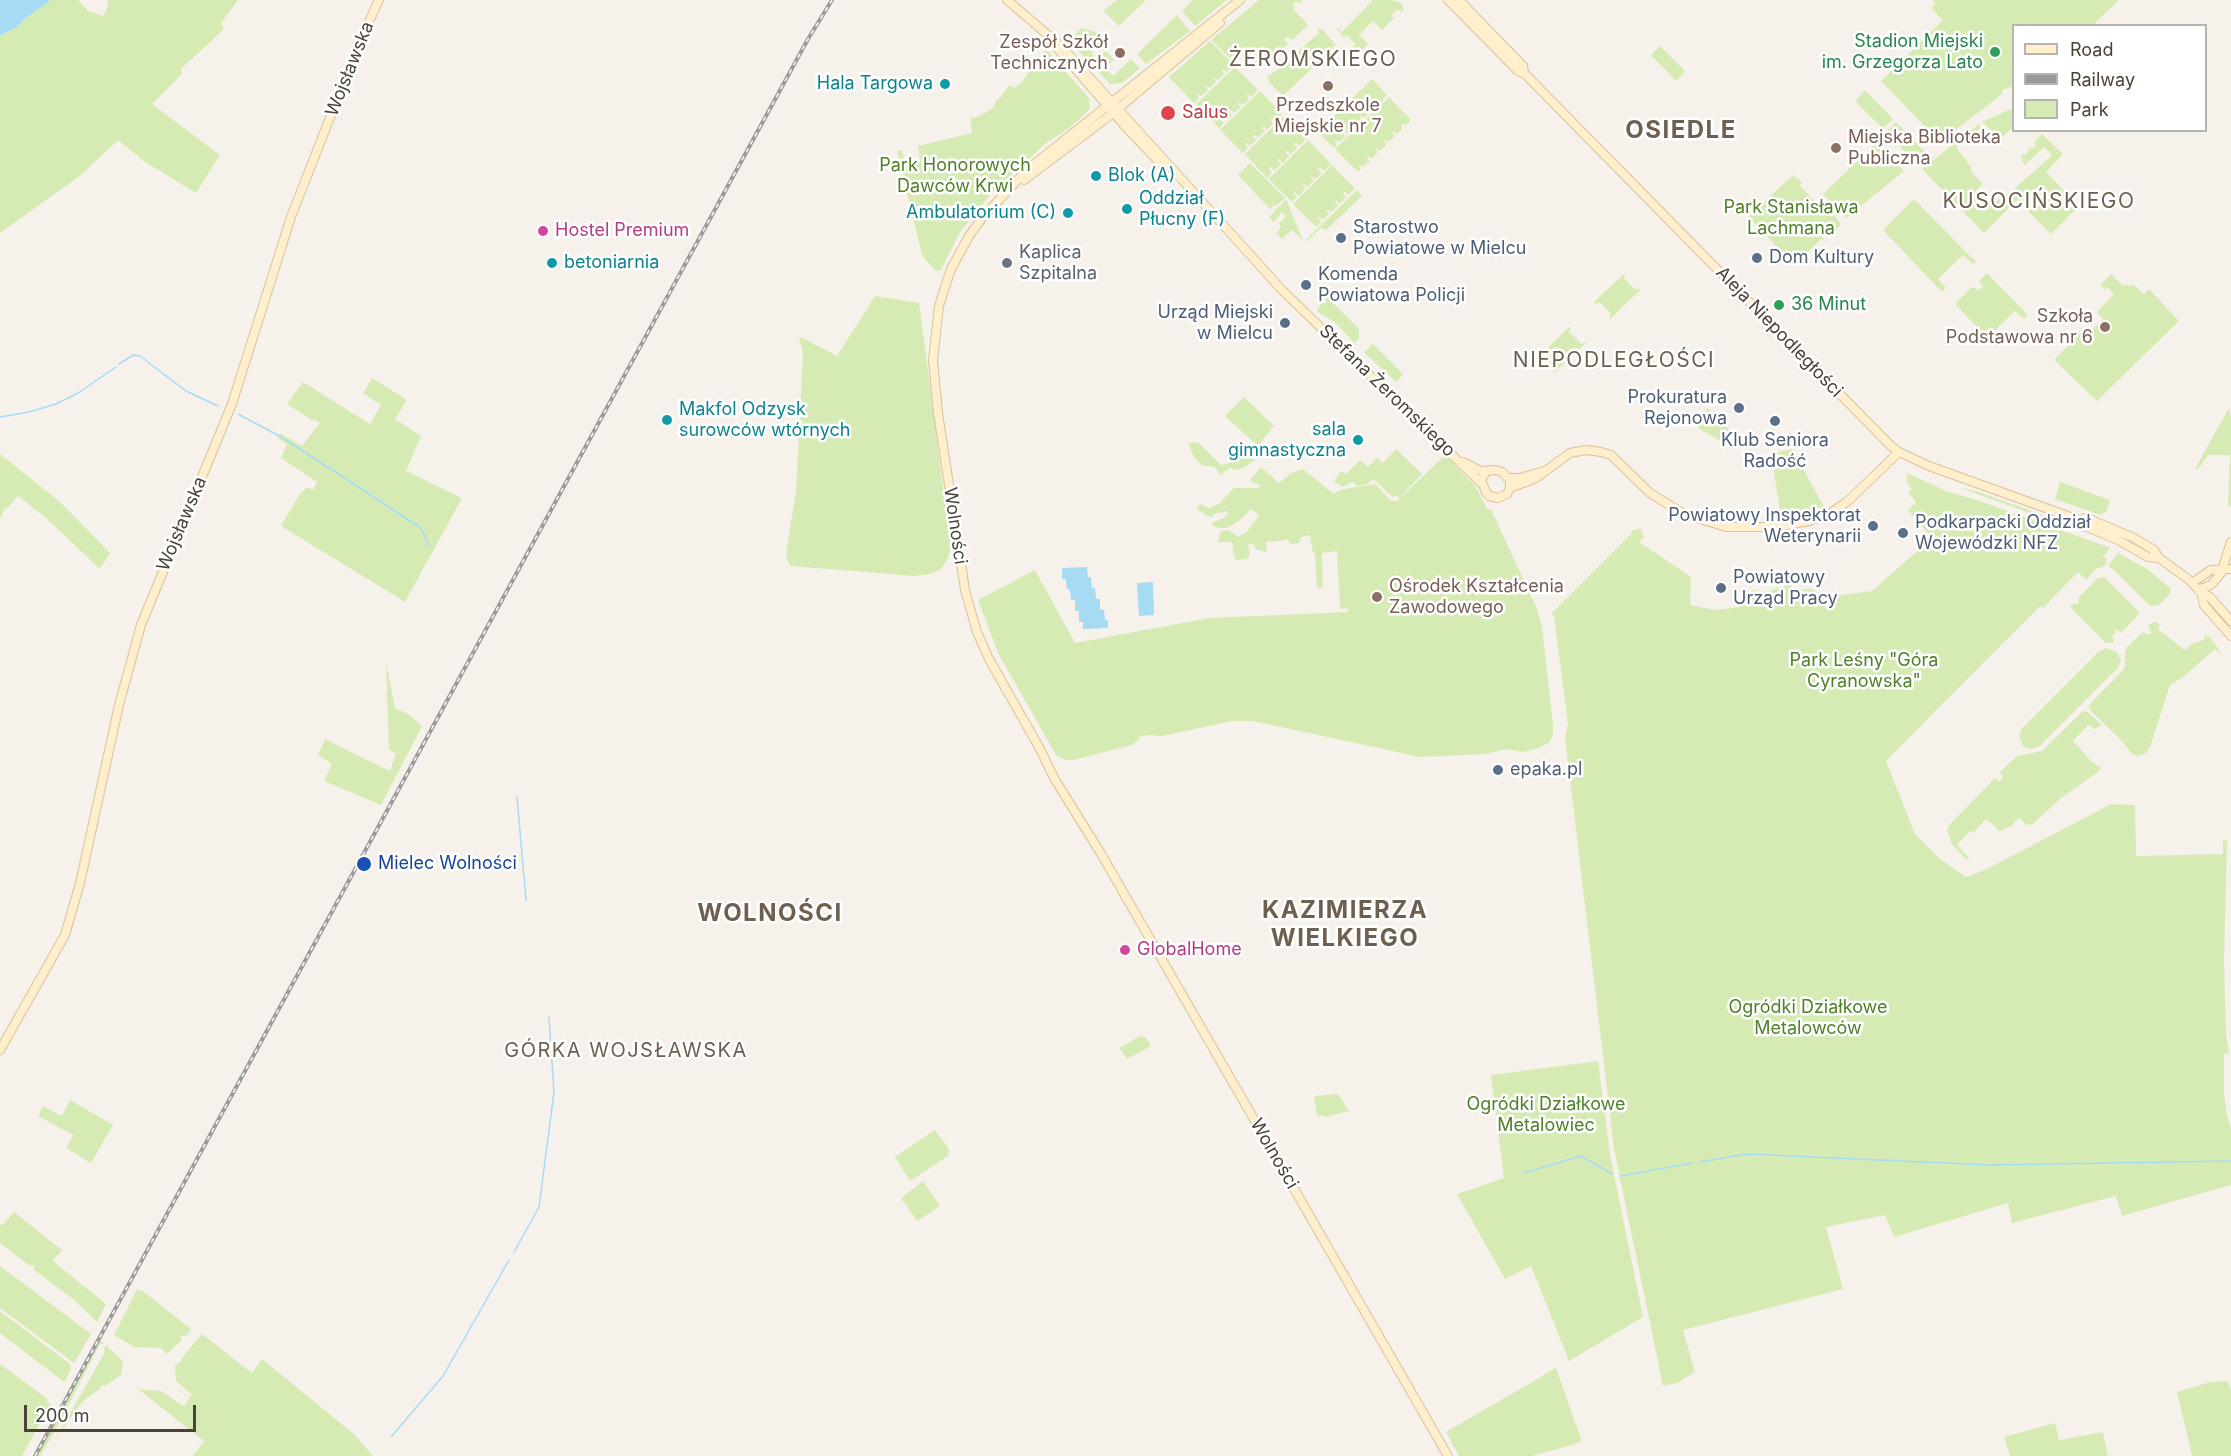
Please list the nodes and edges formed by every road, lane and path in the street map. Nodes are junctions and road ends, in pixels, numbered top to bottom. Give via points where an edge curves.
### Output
1 (379, 0) edge
2 (1007, 0) edge
3 (1240, 0) edge
4 (1247, 0) edge
5 (1448, 0) edge
6 (1458, 0) edge
7 (1524, 73) junction
8 (1113, 108) junction
9 (1899, 452) junction
10 (1460, 461) junction
11 (1486, 471) junction
12 (1545, 471) junction
13 (1509, 478) junction
14 (1482, 484) junction
15 (1510, 488) junction
16 (2231, 542) edge
17 (2227, 569) edge
18 (2197, 588) junction
19 (2231, 621) edge
20 (2231, 636) edge
21 (0, 1050) edge
22 (1448, 1456) edge

1 - 21 street, Wojsławska via 291,217 232,404 141,626 65,935
2 - 8 street, Stefana Żeromskiego via 1045,33
3 - 8 street
4 - 8 street
5 - 7 street, Aleja Niepodległości via 1518,72
6 - 7 street, Aleja Niepodległości via 1523,66
7 - 9 street, Aleja Niepodległości
8 - 10 street, Stefana Żeromskiego via 1159,162 1167,165 1282,290
8 - 22 street, Wolności via 1004,194 969,236 944,287 935,325 933,360 965,590 983,646 1040,749 1084,818
9 - 12 street via 1829,514 1792,525 1760,528 1726,526 1684,514 1650,493 1611,455 1596,451 1570,453
9 - 18 street, Aleja Niepodległości via 2079,520 2087,518 2120,531 2154,550
10 - 11 street, Stefana Żeromskiego
10 - 14 street, Stefana Żeromskiego
11 - 13 street via 1500,471
11 - 14 street
12 - 13 street
12 - 15 street
13 - 15 street
14 - 15 street via 1493,497 1504,496
16 - 17 street
17 - 18 street via 2211,585
18 - 19 street, Aleja Niepodległości
18 - 20 street via 2204,605

